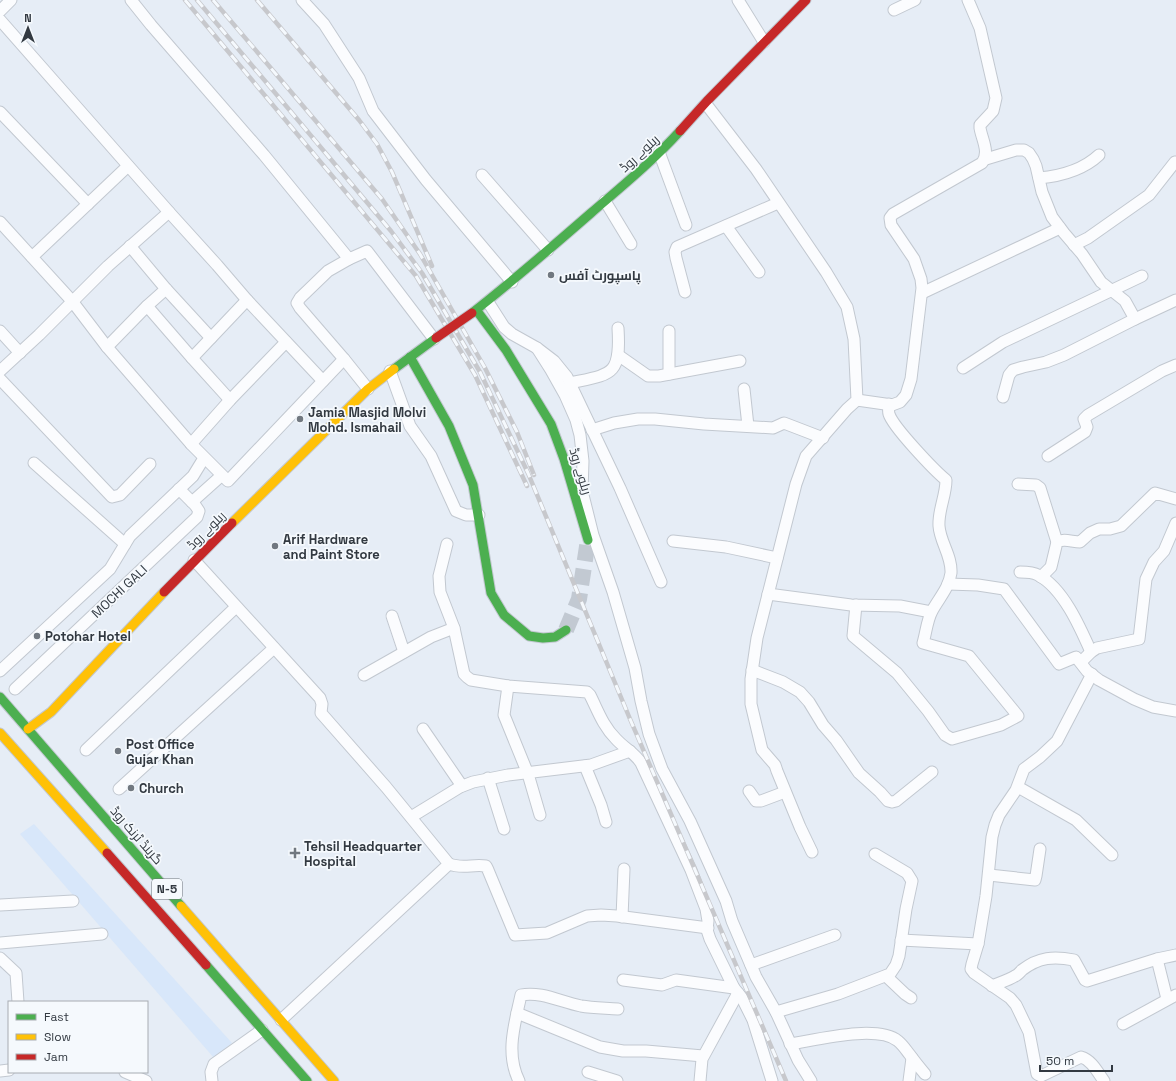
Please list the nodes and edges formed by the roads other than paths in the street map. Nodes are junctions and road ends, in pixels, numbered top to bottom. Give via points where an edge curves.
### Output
1 (11, 0) edge
2 (131, 0) edge
3 (302, 0) edge
4 (738, 0) edge
5 (806, 0) edge
6 (915, 0) edge
7 (968, 0) edge
8 (894, 10) dead end
9 (0, 11) edge
10 (0, 20) edge
11 (764, 42) junction
12 (706, 104) junction
13 (0, 112) edge
14 (660, 152) junction
15 (1100, 155) dead end
16 (986, 159) junction
17 (1175, 162) dead end
18 (128, 166) junction
19 (482, 175) dead end
20 (1039, 178) junction
21 (605, 201) junction
22 (778, 203) junction
23 (88, 204) junction
24 (169, 212) junction
25 (0, 222) edge
26 (686, 225) dead end
27 (726, 226) junction
28 (1060, 228) junction
29 (631, 244) dead end
30 (1074, 245) junction
31 (130, 246) junction
32 (548, 250) junction
33 (32, 257) junction
34 (349, 259) junction
35 (759, 272) dead end
36 (1142, 276) dead end
37 (512, 282) junction
38 (166, 289) junction
39 (1113, 291) junction
40 (685, 292) dead end
41 (922, 292) junction
42 (247, 300) junction
43 (1176, 300) edge
44 (72, 301) junction
45 (488, 302) junction
46 (147, 306) junction
47 (475, 312) junction
48 (1134, 318) junction
49 (618, 328) dead end
50 (0, 331) edge
51 (669, 331) dead end
52 (211, 338) junction
53 (435, 338) junction
54 (286, 342) junction
55 (107, 347) junction
56 (537, 348) junction
57 (20, 353) junction
58 (618, 355) junction
59 (410, 357) junction
60 (192, 358) junction
61 (344, 358) junction
62 (740, 361) dead end
63 (1176, 365) edge
64 (962, 368) dead end
65 (0, 371) edge
66 (390, 371) junction
67 (669, 374) junction
68 (0, 379) edge
69 (323, 381) junction
70 (570, 383) junction
71 (368, 389) junction
72 (744, 389) dead end
73 (1003, 397) dead end
74 (230, 400) junction
75 (857, 400) junction
76 (889, 404) junction
77 (748, 426) junction
78 (592, 430) junction
79 (823, 438) junction
80 (191, 444) junction
81 (1048, 456) dead end
82 (204, 458) junction
83 (34, 463) dead end
84 (150, 464) dead end
85 (221, 476) junction
86 (1018, 484) dead end
87 (179, 489) junction
88 (1176, 500) edge
89 (192, 502) junction
90 (479, 515) junction
91 (1176, 523) edge
92 (588, 540) tunnel mouth
93 (673, 541) dead end
94 (1057, 542) junction
95 (125, 544) junction
96 (447, 544) dead end
97 (777, 558) junction
98 (194, 560) junction
99 (1020, 572) dead end
100 (1041, 577) junction
101 (661, 582) dead end
102 (948, 584) junction
103 (768, 594) junction
104 (856, 605) junction
105 (236, 607) junction
106 (931, 612) junction
107 (392, 616) dead end
108 (454, 628) junction
109 (566, 630) tunnel mouth
110 (274, 648) junction
111 (404, 652) junction
112 (1091, 652) junction
113 (1081, 662) junction
114 (752, 670) junction
115 (0, 671) edge
116 (1092, 674) junction
117 (364, 675) dead end
118 (508, 686) junction
119 (15, 689) dead end
120 (0, 696) edge
121 (1176, 711) edge
122 (28, 729) junction
123 (423, 729) dead end
124 (0, 733) edge
125 (86, 750) dead end
126 (630, 751) junction
127 (585, 766) junction
128 (932, 772) dead end
129 (528, 774) junction
130 (488, 778) junction
131 (462, 786) junction
132 (1018, 787) junction
133 (119, 790) dead end
134 (749, 791) dead end
135 (785, 792) junction
136 (540, 815) dead end
137 (410, 817) junction
138 (606, 822) dead end
139 (504, 829) dead end
140 (1040, 849) dead end
141 (812, 852) dead end
142 (875, 854) dead end
143 (1112, 855) dead end
144 (449, 864) junction
145 (624, 869) dead end
146 (988, 875) junction
147 (74, 901) dead end
148 (0, 905) edge
149 (622, 917) junction
150 (708, 928) junction
151 (102, 934) dead end
152 (835, 935) dead end
153 (902, 940) junction
154 (0, 943) edge
155 (978, 944) junction
156 (1176, 955) edge
157 (0, 958) edge
158 (1157, 959) junction
159 (751, 965) junction
160 (886, 976) junction
161 (623, 980) dead end
162 (992, 986) junction
163 (736, 991) junction
164 (1171, 997) edge
165 (911, 998) dead end
166 (18, 1001) edge
167 (618, 1009) dead end
168 (776, 1012) junction
169 (517, 1014) junction
170 (281, 1020) junction
171 (1123, 1024) dead end
172 (262, 1030) junction
173 (790, 1044) junction
174 (703, 1056) junction
175 (912, 1058) junction
176 (588, 1072) dead end
177 (127, 1073) edge
178 (925, 1074) dead end
179 (146, 1081) edge
180 (212, 1081) edge
181 (306, 1081) edge
182 (334, 1081) edge
183 (519, 1081) edge
184 (617, 1081) edge
185 (700, 1081) edge
186 (772, 1081) edge
187 (811, 1081) edge
188 (909, 1081) edge
189 (1104, 1081) edge

1 - 9 street
2 - 34 street
3 - 37 street via 324,24 359,78 373,111 426,180
4 - 11 street
5 - 11 main road, ریلوے روڈ
6 - 8 street
7 - 16 street via 980,28 996,98 993,111 980,128
10 - 18 street
11 - 12 main road, ریلوے روڈ
12 - 14 main road, ریلوے روڈ
12 - 22 street via 756,169
13 - 23 street
14 - 21 main road, ریلوے روڈ
14 - 26 street
15 - 20 street via 1071,172
16 - 20 street via 1024,150 1034,159
16 - 41 street via 890,218 891,225 914,259 921,279
17 - 30 street via 1149,195
18 - 23 street
18 - 24 street
19 - 32 street
20 - 28 street via 1052,217
21 - 29 street
21 - 32 main road, ریلوے روڈ
22 - 27 street
22 - 75 street via 847,307 854,339
23 - 33 street
24 - 31 street
24 - 42 street
25 - 33 street
27 - 35 street
27 - 40 street via 677,247 676,258
28 - 30 street
28 - 41 street
30 - 39 street via 1101,282
31 - 38 street
31 - 44 street
32 - 37 main road, ریلوے روڈ
33 - 44 street
34 - 53 street via 367,251
34 - 61 street via 328,271 297,303
36 - 39 street
37 - 45 main road, ریلوے روڈ
38 - 46 street
38 - 52 street
39 - 48 street via 1125,301
39 - 64 street via 1004,342
41 - 76 street via 908,390 900,402
42 - 52 street
42 - 54 street
43 - 48 street
44 - 55 street
44 - 57 street
45 - 47 main road, ریلوے روڈ
45 - 56 street via 504,327
46 - 55 street
46 - 60 street
47 - 53 main road, ریلوے روڈ, bridge
47 - 92 main road, ریلوے روڈ via 506,350 551,424
48 - 73 street via 1064,355 1013,370 1009,375
49 - 58 street
50 - 57 street
51 - 67 street
52 - 60 street
53 - 59 main road, ریلوے روڈ
54 - 69 street
54 - 74 street
55 - 80 street
56 - 70 street via 554,361
56 - 159 street via 565,395 576,420 583,461 582,491 593,535 635,668 649,734 662,769 690,821 726,901
57 - 65 street
58 - 67 street via 648,376
58 - 70 street via 613,367 603,376
59 - 66 main road, ریلوے روڈ
59 - 90 main road via 449,426 473,485
60 - 74 street
61 - 69 street
61 - 71 street
62 - 67 street
63 - 81 street via 1088,415 1084,419 1087,430
66 - 71 main road, ریلوے روڈ
66 - 90 street via 410,426 431,456 456,511 466,515
68 - 84 street via 112,497 120,495
69 - 85 street via 231,479 228,481
70 - 78 street
71 - 98 main road, ریلوے روڈ
72 - 77 street
74 - 80 street
75 - 76 street
75 - 79 street
76 - 102 street via 888,413 898,428 946,480 939,527 950,563
77 - 78 street via 638,419
77 - 79 street via 773,428 784,423
78 - 101 street
79 - 97 street via 806,456
80 - 82 street
82 - 85 street
82 - 87 street via 193,476
83 - 95 street
85 - 89 street
86 - 94 street via 1036,485 1040,488
87 - 89 street
87 - 95 street via 130,536
88 - 94 street via 1155,493 1121,526 1099,529 1080,542
89 - 119 street, MOCHI GALI via 199,511 197,517
90 - 109 main road via 491,593 504,614 529,636 555,637
91 - 112 street via 1164,551 1150,568 1146,579 1139,639 1102,646
93 - 97 street
94 - 100 street via 1051,567
95 - 115 street via 110,569
96 - 108 street via 439,576 440,592
97 - 103 street
98 - 105 street
98 - 122 main road, ریلوے روڈ via 51,712
99 - 100 street
100 - 112 street via 1048,582 1076,618
102 - 106 street
102 - 113 street via 1004,589 1059,664 1076,657
103 - 104 street
103 - 114 street
104 - 106 street via 900,606
104 - 106 street via 853,636 897,674 949,738 1002,725 1018,716 969,656 923,643
105 - 110 street
105 - 125 street
107 - 111 street
108 - 111 street
108 - 118 street via 467,678
110 - 133 street
110 - 137 street via 320,698 321,713
111 - 117 street
112 - 113 street
113 - 116 street
114 - 128 street via 783,682 800,692 858,773 888,801 896,801
114 - 135 street via 751,704 762,750 775,765
116 - 121 street via 1142,704
116 - 132 street via 1057,741 1024,769
118 - 126 street via 587,692 604,725 616,740
118 - 129 street via 504,715
120 - 122 main road, گرینڈ ٹرنک روڈ / N-5
122 - 170 main road, گرینڈ ٹرنک روڈ / N-5
123 - 131 street
124 - 172 main road, N-5
126 - 127 street
126 - 150 street via 638,758 647,774 690,870 706,909
127 - 129 street
127 - 138 street
129 - 130 street
129 - 136 street
130 - 131 street
130 - 139 street
131 - 137 street
132 - 143 street via 1076,820
132 - 146 street via 995,825
134 - 135 street via 756,801
135 - 141 street
137 - 144 street
140 - 146 street via 1034,880
142 - 153 street via 907,873 912,881
144 - 149 street via 459,867 486,866 515,935 547,933 587,916
144 - 170 street
145 - 149 street
146 - 155 street
147 - 148 street
149 - 150 street
150 - 163 street via 710,939
151 - 154 street
152 - 159 street
153 - 155 street
153 - 160 street via 898,961
155 - 162 street via 971,969
156 - 158 street
157 - 166 street via 16,973
158 - 162 street via 1087,981 1074,960 1048,958 1029,965 1016,976
158 - 164 street
159 - 168 street
160 - 165 street
160 - 168 street via 838,994
161 - 163 street via 662,985 676,980
162 - 189 street via 1010,998 1019,1012 1029,1032 1037,1074 1041,1076 1081,1057 1091,1063
163 - 174 street
163 - 186 street via 752,1020
164 - 171 street
167 - 169 street via 582,1006 528,993 520,995
168 - 173 street
169 - 174 street via 600,1047 622,1051
169 - 183 street via 512,1057
170 - 182 main road, گرینڈ ٹرنک روڈ / N-5
172 - 180 street via 214,1064 210,1072
172 - 181 main road, N-5
173 - 175 street via 848,1035 882,1034 898,1041
173 - 187 street
174 - 185 street
175 - 178 street
175 - 188 street
176 - 184 street
177 - 179 street

